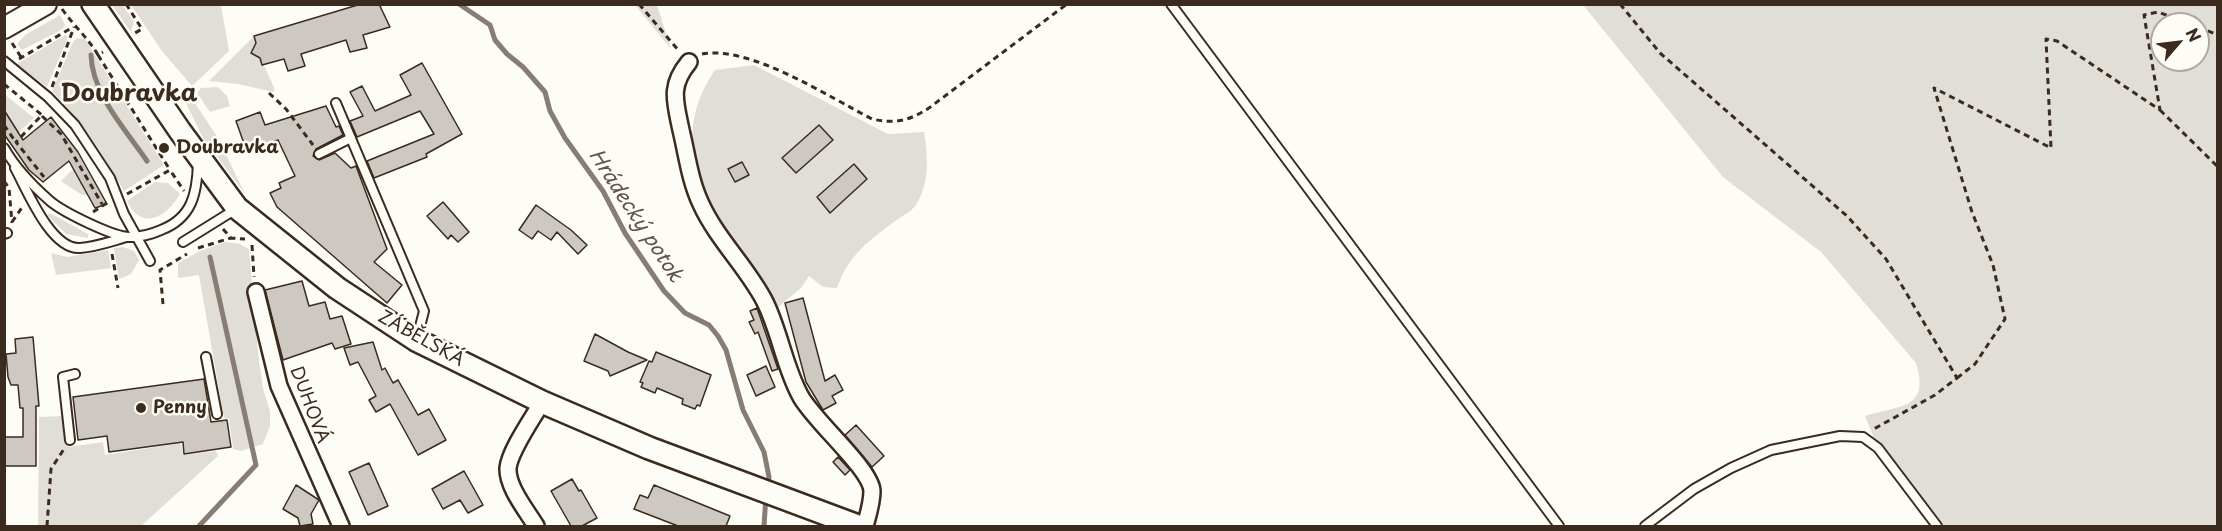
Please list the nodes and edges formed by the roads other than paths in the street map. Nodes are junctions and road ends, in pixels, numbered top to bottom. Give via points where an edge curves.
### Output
1 (46, 4) edge
2 (93, 4) edge
3 (1172, 4) edge
4 (4, 28) edge
5 (689, 62) road end
6 (8, 64) edge
7 (336, 103) dead end
8 (351, 138) junction
9 (7, 152) edge
10 (319, 154) road end
11 (198, 156) junction
12 (124, 214) junction
13 (244, 215) junction
14 (153, 233) junction
15 (132, 236) junction
16 (183, 242) dead end
17 (150, 261) dead end
18 (255, 291) road end
19 (416, 340) junction
20 (206, 357) dead end
21 (75, 374) dead end
22 (542, 402) junction
23 (217, 414) dead end
24 (70, 440) road end
25 (341, 526) edge
26 (536, 526) edge
27 (858, 526) edge
28 (865, 526) edge
29 (1559, 526) edge
30 (1645, 526) edge
31 (1937, 526) edge

1 - 4 street
2 - 11 main road, ZÁBĚLSKÁ
3 - 29 lane
5 - 28 street via 674,89 692,181 701,206 764,301 802,400 868,476 872,489
6 - 12 lane via 75,125 110,178
7 - 8 lane
8 - 10 lane
8 - 19 lane via 424,311
9 - 15 lane via 51,202 100,228
9 - 15 lane via 49,230 64,245 79,248
11 - 13 main road, ZÁBĚLSKÁ
11 - 14 lane via 194,200 188,212 175,224
12 - 14 lane via 136,228
12 - 15 lane
13 - 16 lane
13 - 19 main road, ZÁBĚLSKÁ via 337,288
14 - 15 lane
15 - 17 lane
18 - 25 street, DUHOVÁ via 279,386
19 - 22 main road, ZÁBĚLSKÁ
20 - 23 lane
21 - 24 lane via 63,377
22 - 26 street via 508,467 511,482
22 - 27 main road, ZÁBĚLSKÁ via 649,448
30 - 31 lane via 1694,489 1731,468 1771,450 1840,436 1863,437 1878,448

